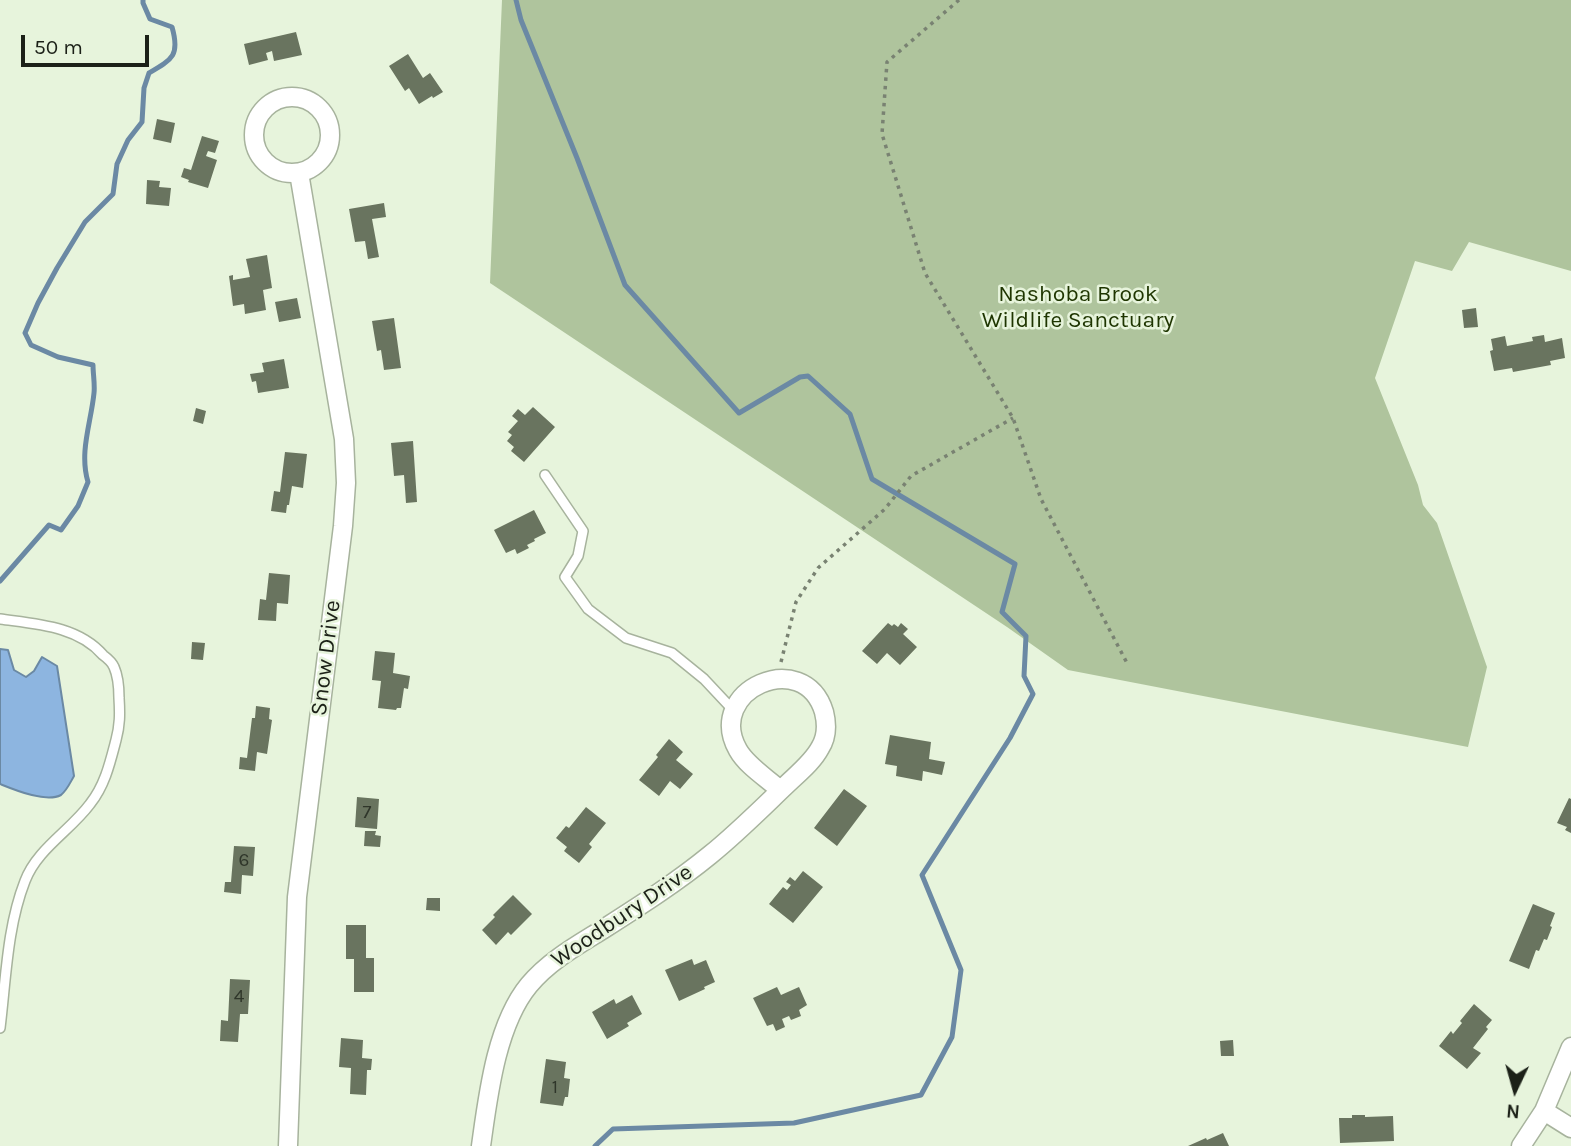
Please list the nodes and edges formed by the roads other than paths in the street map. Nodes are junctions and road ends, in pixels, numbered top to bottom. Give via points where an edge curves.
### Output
1 (299, 173) junction
2 (545, 475) dead end
3 (0, 619) edge
4 (734, 711) junction
5 (780, 790) junction
6 (0, 1028) edge
7 (1571, 1047) edge
8 (1544, 1111) junction
9 (1571, 1128) edge
10 (288, 1146) edge
11 (481, 1146) edge
12 (1521, 1146) edge

1 - 1 street via 275,169 257,151 255,126 260,114 280,99 293,97 316,106 329,126 330,139 321,161
1 - 10 street, Snow Drive via 344,439 346,482 297,897
2 - 4 lane via 583,531 578,556 565,577 588,608 626,638 672,653
3 - 6 lane via 46,625 94,645 113,665 121,722 105,779 92,803 37,858 25,879 16,909
4 - 5 street via 733,738 739,751
4 - 5 street, Woodbury Drive via 751,688 776,679 803,685 822,706 826,719 822,747
5 - 11 street, Woodbury Drive via 695,867 553,961 529,985 496,1056
7 - 8 street
8 - 9 street
8 - 12 street

